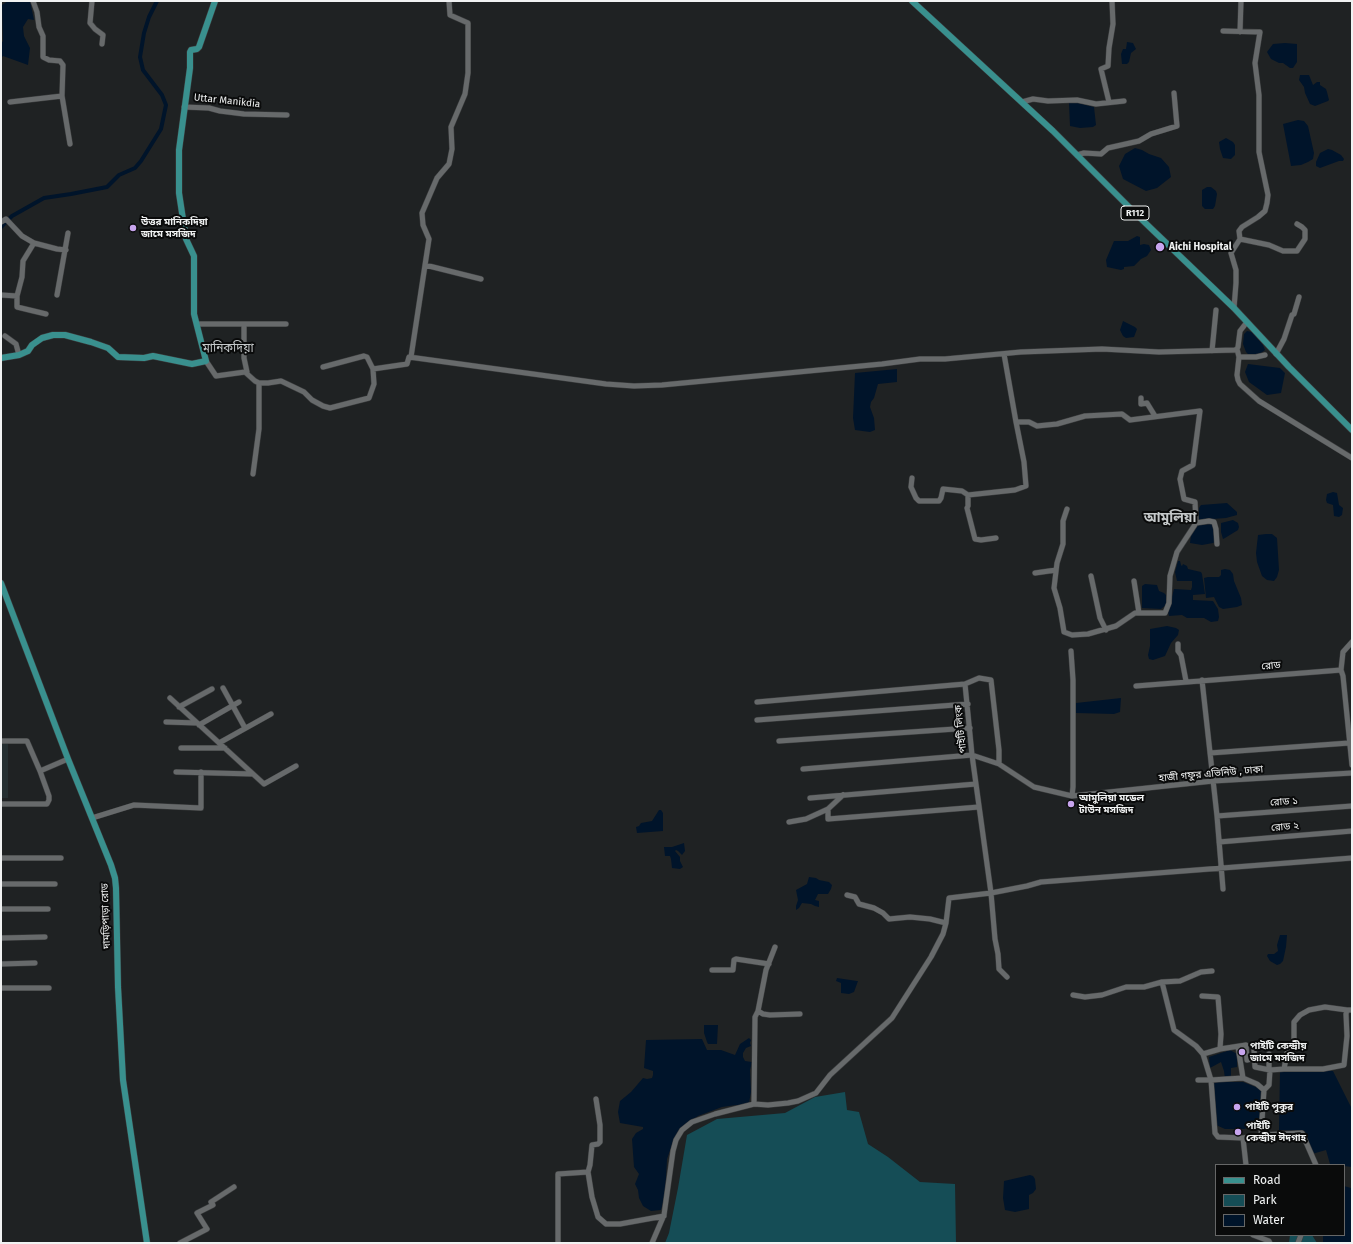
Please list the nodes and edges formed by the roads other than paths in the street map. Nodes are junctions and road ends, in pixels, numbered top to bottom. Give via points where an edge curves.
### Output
1 (33, 1) edge
2 (92, 1) edge
3 (215, 1) edge
4 (449, 1) edge
5 (912, 1) edge
6 (1112, 1) edge
7 (1241, 1) edge
8 (1223, 31) dead end
9 (1240, 32) junction
10 (102, 44) dead end
11 (1174, 93) dead end
12 (62, 96) junction
13 (1124, 101) dead end
14 (10, 102) dead end
15 (1022, 102) junction
16 (1109, 102) junction
17 (184, 107) junction
18 (287, 115) dead end
19 (70, 144) dead end
20 (1077, 155) junction
21 (3, 220) edge
22 (1297, 224) dead end
23 (68, 233) dead end
24 (1240, 239) junction
25 (34, 243) junction
26 (66, 250) junction
27 (425, 265) junction
28 (481, 279) dead end
29 (1, 295) edge
30 (57, 295) dead end
31 (17, 296) junction
32 (1299, 297) dead end
33 (1234, 308) junction
34 (1216, 310) dead end
35 (46, 314) dead end
36 (1247, 322) junction
37 (197, 324) junction
38 (244, 324) junction
39 (286, 324) dead end
40 (5, 336) dead end
41 (1237, 349) junction
42 (1212, 351) junction
43 (1004, 354) junction
44 (1276, 354) junction
45 (19, 355) junction
46 (1265, 355) dead end
47 (412, 357) junction
48 (1239, 357) junction
49 (1, 358) edge
50 (206, 361) junction
51 (323, 367) dead end
52 (373, 368) junction
53 (247, 372) junction
54 (259, 383) junction
55 (1141, 398) dead end
56 (1155, 416) junction
57 (1016, 422) junction
58 (1352, 430) edge
59 (1352, 458) edge
60 (253, 474) dead end
61 (912, 478) dead end
62 (968, 495) junction
63 (1067, 509) dead end
64 (1196, 523) junction
65 (996, 538) dead end
66 (1217, 544) dead end
67 (1056, 570) junction
68 (1035, 573) dead end
69 (1091, 576) dead end
70 (1134, 581) dead end
71 (1, 583) edge
72 (1139, 613) junction
73 (1106, 630) junction
74 (1352, 642) edge
75 (1178, 644) dead end
76 (1071, 650) dead end
77 (1341, 670) junction
78 (1202, 680) junction
79 (1186, 681) junction
80 (965, 684) junction
81 (1136, 686) dead end
82 (223, 688) dead end
83 (212, 689) dead end
84 (170, 698) dead end
85 (239, 702) dead end
86 (757, 702) dead end
87 (968, 704) junction
88 (233, 706) junction
89 (180, 707) junction
90 (271, 714) dead end
91 (757, 720) dead end
92 (166, 722) dead end
93 (198, 724) junction
94 (245, 728) junction
95 (970, 728) junction
96 (1, 741) edge
97 (779, 741) dead end
98 (219, 743) junction
99 (1349, 743) junction
100 (181, 748) dead end
101 (225, 748) junction
102 (1210, 753) junction
103 (972, 755) junction
104 (68, 759) junction
105 (999, 764) junction
106 (1352, 765) edge
107 (296, 766) dead end
108 (803, 769) dead end
109 (40, 771) junction
110 (176, 772) dead end
111 (201, 772) junction
112 (253, 774) junction
113 (1352, 774) edge
114 (1213, 781) junction
115 (976, 784) junction
116 (843, 795) junction
117 (1072, 796) junction
118 (810, 798) dead end
119 (1, 804) edge
120 (1352, 806) edge
121 (979, 807) junction
122 (828, 809) junction
123 (1217, 816) junction
124 (92, 818) junction
125 (789, 822) dead end
126 (1352, 830) edge
127 (1219, 842) junction
128 (1, 858) edge
129 (61, 858) dead end
130 (1352, 858) edge
131 (1222, 867) junction
132 (1, 884) edge
133 (55, 884) dead end
134 (1223, 890) dead end
135 (991, 894) junction
136 (847, 895) dead end
137 (1, 909) edge
138 (48, 909) dead end
139 (946, 923) junction
140 (45, 937) dead end
141 (1, 938) edge
142 (775, 947) dead end
143 (36, 963) dead end
144 (1, 964) edge
145 (769, 964) junction
146 (712, 970) dead end
147 (1212, 971) dead end
148 (1007, 977) dead end
149 (1162, 982) junction
150 (1, 988) edge
151 (49, 988) dead end
152 (1072, 995) dead end
153 (1202, 996) dead end
154 (1349, 1010) edge
155 (758, 1011) junction
156 (800, 1014) dead end
157 (1238, 1047) junction
158 (1220, 1049) junction
159 (1254, 1050) dead end
160 (1203, 1054) junction
161 (1269, 1054) dead end
162 (1255, 1058) junction
163 (1270, 1069) junction
164 (1284, 1070) junction
165 (1243, 1078) junction
166 (1198, 1080) dead end
167 (1211, 1080) junction
168 (1264, 1090) junction
169 (596, 1099) dead end
170 (754, 1104) junction
171 (1261, 1135) junction
172 (1243, 1138) junction
173 (1246, 1164) edge
174 (1316, 1164) edge
175 (588, 1172) junction
176 (234, 1187) dead end
177 (664, 1216) junction
178 (1256, 1236) edge
179 (147, 1243) edge
180 (180, 1243) edge
181 (558, 1243) edge
182 (652, 1243) edge
183 (1270, 1243) edge

1 - 12 street via 39,27 44,36 43,57 62,63
2 - 10 street via 90,23 103,35
3 - 17 main road via 199,47 190,52
4 - 27 street via 450,15 468,23 468,73 465,94 451,127 452,149 449,164 437,178 422,213 423,225 429,239
5 - 15 main road, R112
6 - 16 street via 1113,24 1108,66 1101,69
7 - 9 street
8 - 9 street
9 - 24 street via 1260,32 1256,63 1259,152 1268,196 1265,210 1239,231
11 - 20 street via 1177,126 1151,134 1139,141 1108,148 1101,154
12 - 14 street
12 - 19 street
13 - 16 street
15 - 16 street via 1033,99 1077,100 1096,104
15 - 20 main road, R112
17 - 18 street, Uttar Manikdia via 244,114
17 - 37 main road, Uttar Manikdia via 179,150 179,193 186,239 194,256 194,314
20 - 33 main road, R112
21 - 25 street
22 - 24 street via 1305,230 1304,239 1297,252 1283,251 1269,245
23 - 26 street
24 - 33 street via 1231,253 1236,270
25 - 26 street
25 - 31 street via 23,261
26 - 30 street
27 - 28 street
27 - 47 street
29 - 31 street
31 - 35 street via 17,307
32 - 44 street
33 - 36 main road, R112
34 - 42 street
36 - 41 street via 1240,331
36 - 44 main road, R112
37 - 38 street
37 - 50 main road, Uttar Manikdia
38 - 39 street
38 - 53 street via 244,358
40 - 45 street via 16,344
41 - 42 street
41 - 48 street
42 - 43 street via 1102,349
43 - 47 street via 920,359 634,386
43 - 57 street
44 - 58 main road, R112
45 - 49 main road
45 - 50 main road via 28,351 42,338 65,335 108,348 118,357 153,356 192,364
46 - 48 street
47 - 52 street via 409,357 407,364
48 - 59 street via 1238,380 1259,401
50 - 53 street via 217,376
51 - 52 street via 364,356
52 - 54 street via 374,384 368,398 330,408 325,408 304,392 281,380
53 - 54 street
54 - 60 street via 259,429
55 - 56 street via 1141,404 1147,403
56 - 57 street via 1130,420 1122,414 1085,416 1057,424 1037,426 1030,422
56 - 64 street via 1200,411 1193,465 1182,472 1180,479 1184,499 1195,502
57 - 62 street via 1026,486 1015,490
61 - 62 street via 911,487 919,501 939,501 943,489 962,491
62 - 65 street via 967,508 975,539
63 - 67 street via 1063,521 1063,544
64 - 66 street via 1214,522
64 - 72 street via 1177,552 1170,576 1169,603 1165,613
67 - 68 street
67 - 73 street via 1054,588 1064,632 1072,635
69 - 73 street
70 - 72 street
71 - 104 main road, দামড়িপাড়া রোড
72 - 73 street
74 - 77 street via 1343,652
75 - 79 street
76 - 117 street
77 - 78 street, রোড
77 - 99 street
78 - 79 street, রোড
78 - 102 street
79 - 81 street, রোড
80 - 86 street
80 - 87 street, পাইটি লিংক
80 - 105 street via 979,678 991,680
82 - 88 street
83 - 89 street
84 - 89 street
85 - 88 street
87 - 91 street
87 - 95 street, পাইটি লিংক
88 - 93 street
88 - 94 street
89 - 93 street
90 - 94 street
92 - 93 street
93 - 98 street
94 - 98 street
95 - 97 street
95 - 103 street, পাইটি লিংক
96 - 109 street via 27,741
98 - 101 street
99 - 102 street
99 - 106 street
100 - 101 street
101 - 112 street
102 - 114 street
103 - 105 street, হাজী গফুর এভিনিউ , ঢাকা
103 - 108 street
103 - 115 street, পাইটি লিংক
104 - 109 street
104 - 124 main road, দামড়িপাড়া রোড
105 - 117 street, হাজী গফুর এভিনিউ , ঢাকা via 1034,787
107 - 112 street via 264,784
109 - 119 street via 50,796 47,804
110 - 111 street
111 - 112 street
111 - 124 street via 201,808 134,805
113 - 114 street, হাজী গফুর এভিনিউ , ঢাকা
114 - 117 street, হাজী গফুর এভিনিউ , ঢাকা
114 - 123 street
115 - 116 street
115 - 121 street, পাইটি লিংক
116 - 118 street
116 - 122 street
120 - 123 street, রোড ১
121 - 122 street via 828,819
121 - 135 street, পাইটি লিংক
122 - 125 street via 806,819
123 - 127 street
124 - 179 main road, দামড়িপাড়া রোড via 111,865 116,888 123,1080
126 - 127 street, রোড ২
127 - 131 street
128 - 129 street
130 - 131 street
131 - 134 street
131 - 135 street via 1041,882
132 - 133 street
135 - 139 street via 949,898
135 - 148 street, পাইটি লিংক via 999,969
136 - 139 street via 854,897 859,904 883,913 889,919 910,917
137 - 138 street
139 - 170 street via 931,957 892,1018 830,1075 816,1093 788,1103
140 - 141 street
142 - 145 street
143 - 144 street
145 - 146 street via 736,959 732,970
145 - 155 street
147 - 149 street via 1201,972 1180,981
149 - 152 street via 1144,987 1126,987 1102,995
149 - 160 street via 1174,1030
150 - 151 street
153 - 158 street via 1218,997
154 - 164 street via 1325,1007 1309,1010 1300,1015 1294,1022 1294,1050 1287,1053
154 - 164 street via 1344,1065 1323,1069
155 - 156 street via 770,1015
155 - 170 street via 754,1029
157 - 158 street
157 - 162 street via 1246,1045 1247,1060
157 - 165 street
158 - 160 street
159 - 162 street
160 - 167 street
161 - 163 street
162 - 163 street via 1255,1067
163 - 164 street
163 - 168 street via 1269,1085
165 - 167 street
165 - 168 street
166 - 167 street
167 - 172 street via 1215,1133 1218,1137
168 - 171 street
169 - 175 street via 600,1142 592,1145
170 - 177 street via 699,1119 682,1130 673,1151
171 - 172 street
171 - 174 street via 1302,1133
172 - 173 street
175 - 177 street via 598,1217 606,1224
175 - 181 street via 558,1174
176 - 180 street via 211,1202 213,1205 197,1213 207,1229
177 - 182 street
178 - 183 street

